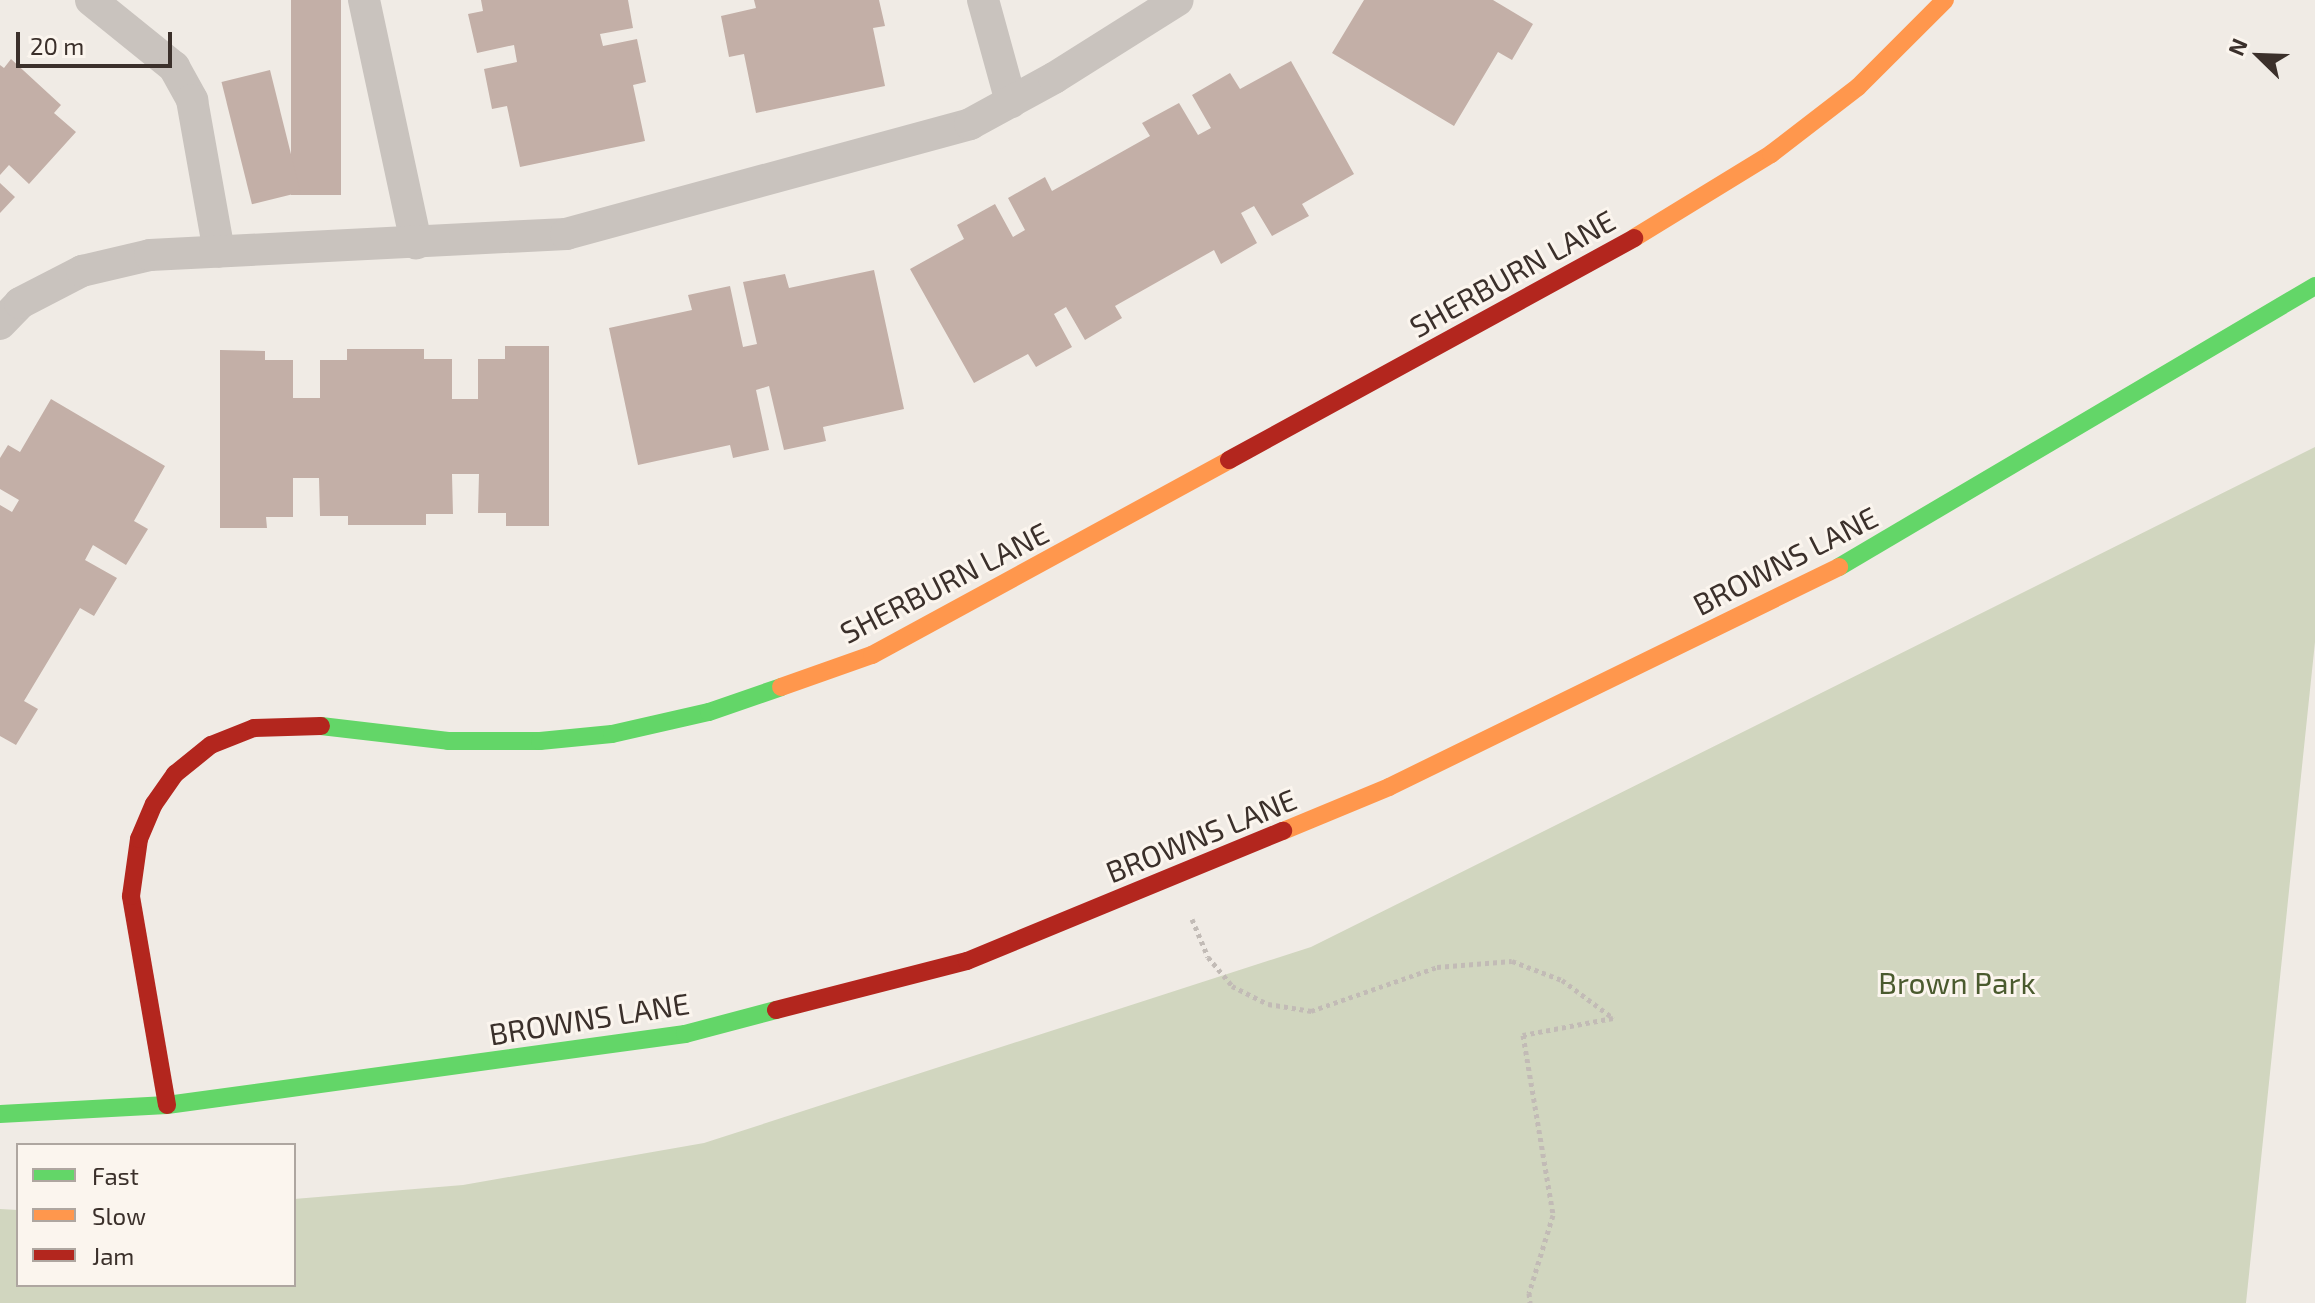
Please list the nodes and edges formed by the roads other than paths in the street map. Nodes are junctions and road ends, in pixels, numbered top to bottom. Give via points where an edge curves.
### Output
1 (91, 0) edge
2 (364, 0) edge
3 (983, 0) edge
4 (1178, 0) edge
5 (1945, 0) edge
6 (1011, 102) junction
7 (416, 243) junction
8 (219, 252) junction
9 (2315, 286) edge
10 (0, 324) edge
11 (167, 1105) junction
12 (0, 1114) edge

1 - 8 lane via 174,67 192,100
2 - 7 lane
3 - 6 lane
4 - 6 lane
5 - 11 street, SHERBURN LANE via 1858,87 1771,154 1663,222 872,655 709,712 612,734 448,741 321,726 254,728 211,745 175,774 154,804 139,839 131,896
6 - 7 lane via 970,124 566,234
7 - 8 lane
8 - 10 lane via 150,255 82,271 20,303
9 - 11 street, BROWNS LANE via 1846,564 1389,787 967,961 685,1034
11 - 12 street, BROWNS LANE

